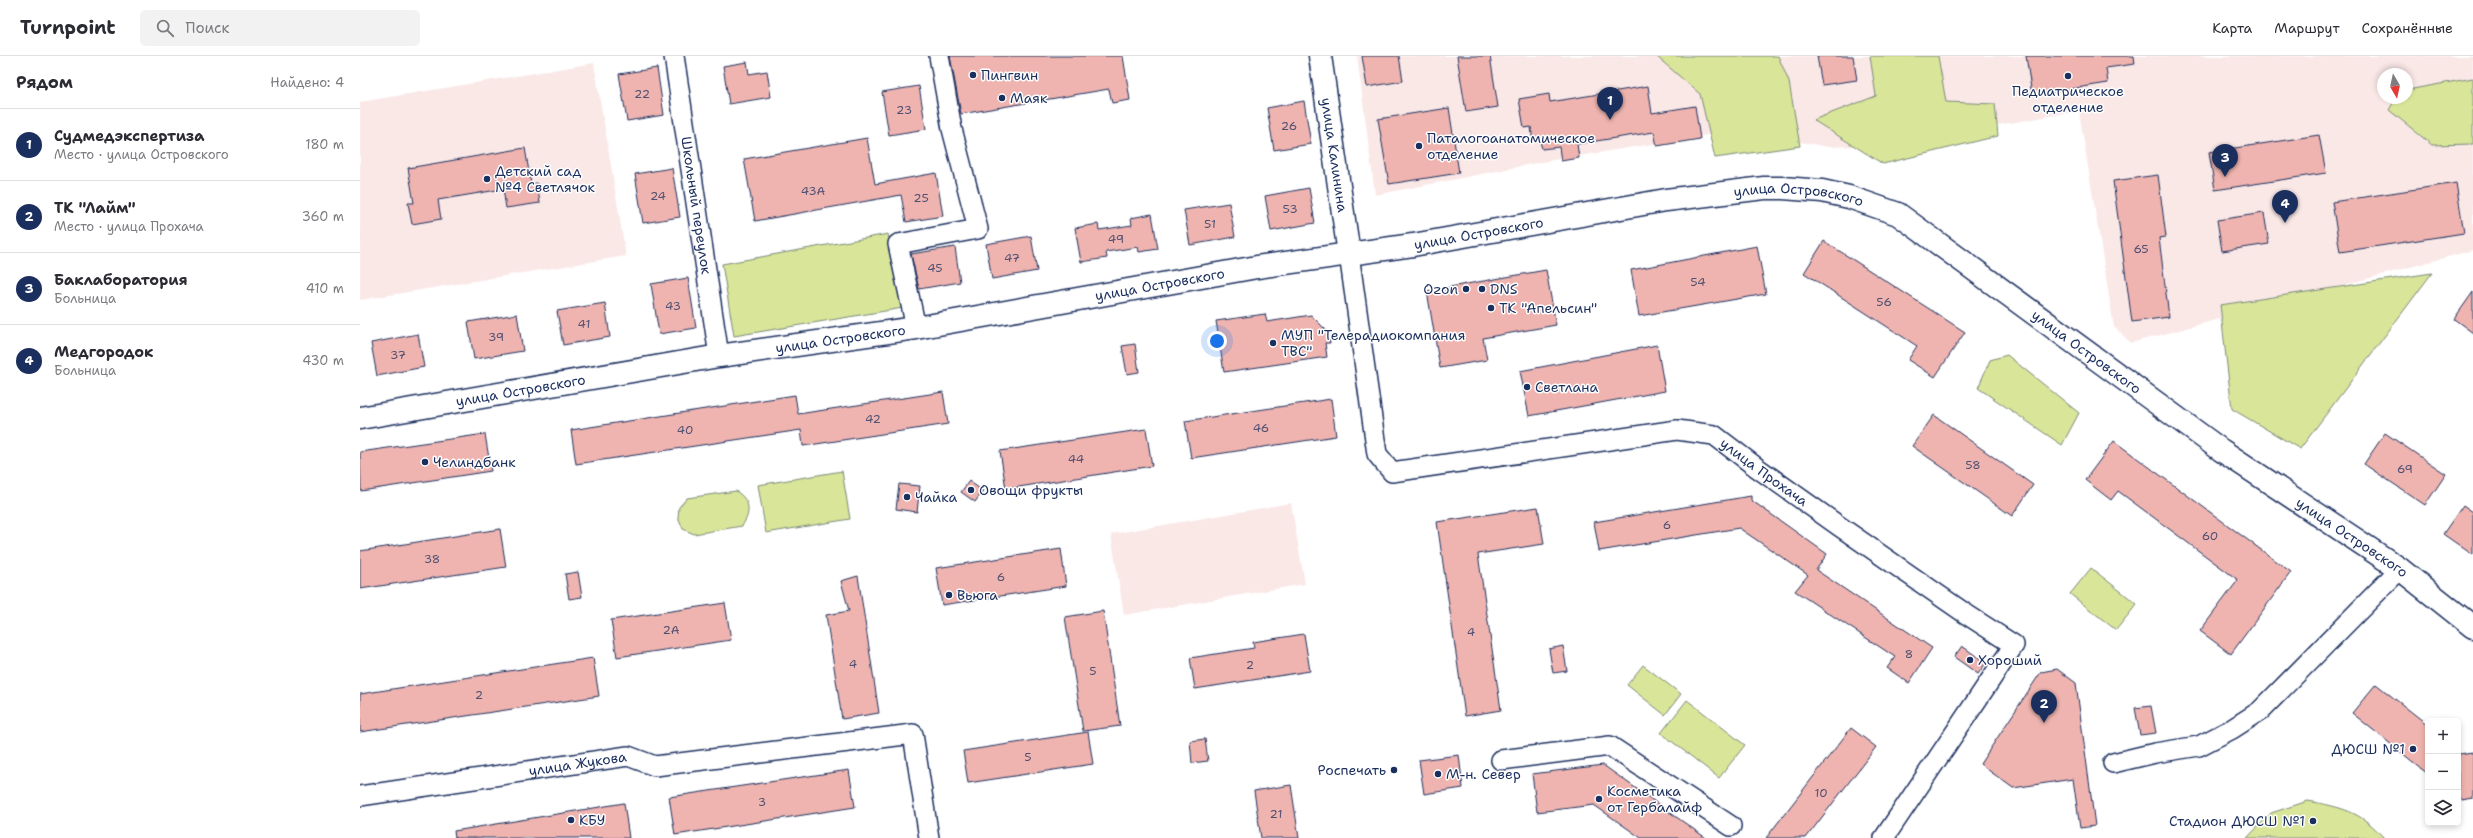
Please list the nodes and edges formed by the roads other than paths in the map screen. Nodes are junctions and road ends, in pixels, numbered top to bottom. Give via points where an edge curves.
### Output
1 (674, 56) edge
2 (939, 56) edge
3 (1320, 56) edge
4 (1349, 254) junction
5 (916, 328) junction
6 (719, 356) junction
7 (360, 418) edge
8 (2400, 569) junction
9 (2473, 627) edge
10 (1501, 760) dead end
11 (2113, 763) dead end
12 (360, 796) edge
13 (1731, 826) dead end
14 (929, 838) edge
15 (1884, 838) edge

1 - 6 street, Школьный переулок
2 - 5 street via 952,129 978,229 898,244
3 - 4 street, улица Калинина
4 - 5 street, улица Островского via 1257,267
4 - 8 street, улица Островского via 1666,200 1764,188 1822,191 1849,197 1898,214 2221,450
4 - 15 street, улица Прохача via 1377,454 1392,472 1677,430 1714,435 1966,614 2014,644
5 - 6 street, улица Островского
6 - 7 street, улица Островского
8 - 9 street, улица Островского
8 - 11 street via 2260,711 2199,746
10 - 13 street via 1610,746
12 - 14 street, улица Жукова via 628,756 655,766 913,734

